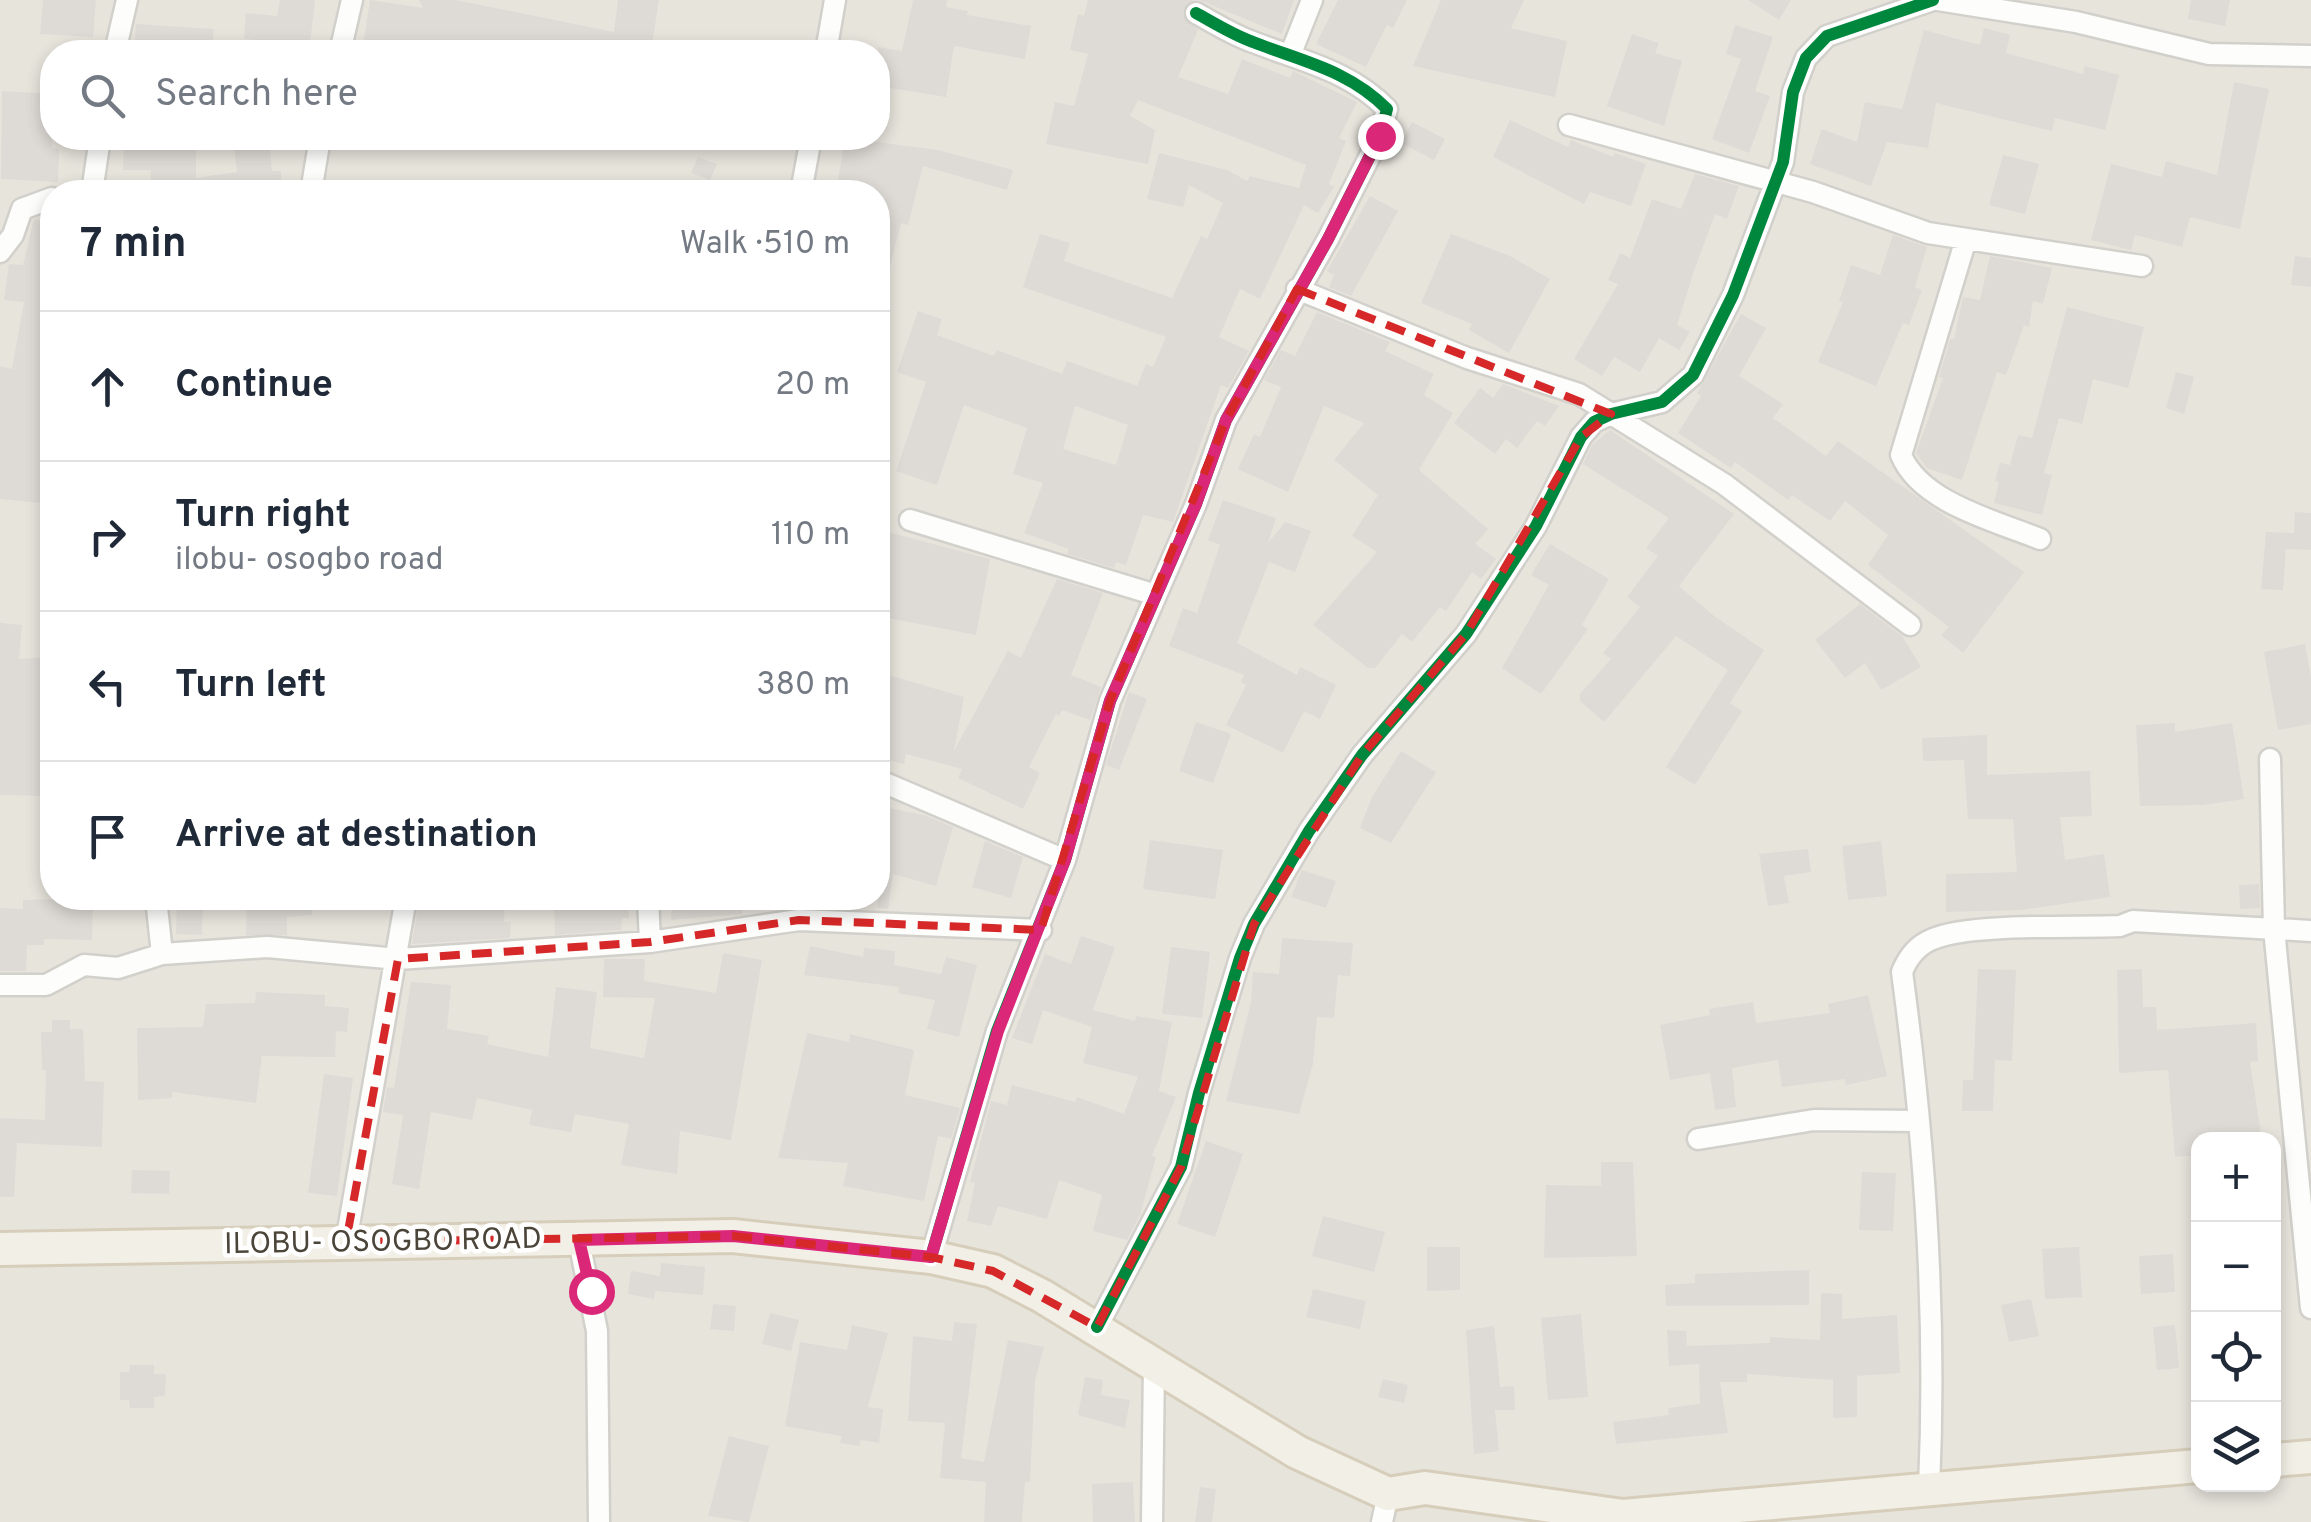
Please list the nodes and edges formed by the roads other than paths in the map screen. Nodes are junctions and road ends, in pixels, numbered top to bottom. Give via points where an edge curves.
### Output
1 (127, 0) edge
2 (352, 0) edge
3 (835, 0) edge
4 (1312, 0) edge
5 (1936, 0) edge
6 (1196, 13) dead end
7 (118, 40) edge
8 (343, 40) edge
9 (828, 40) edge
10 (1291, 53) junction
11 (2311, 56) edge
12 (1570, 125) dead end
13 (98, 150) edge
14 (318, 150) edge
15 (809, 150) edge
16 (94, 180) edge
17 (313, 180) edge
18 (803, 180) edge
19 (1775, 182) junction
20 (40, 202) edge
21 (4, 239) edge
22 (1966, 240) junction
23 (2142, 266) dead end
24 (1297, 289) junction
25 (1612, 414) junction
26 (910, 520) dead end
27 (2040, 539) dead end
28 (1156, 595) junction
29 (1910, 626) dead end
30 (2270, 760) dead end
31 (890, 785) edge
32 (1065, 860) junction
33 (157, 910) edge
34 (404, 910) edge
35 (649, 910) edge
36 (2274, 929) junction
37 (1041, 930) junction
38 (2311, 931) edge
39 (650, 942) junction
40 (162, 954) junction
41 (398, 960) junction
42 (0, 985) edge
43 (1918, 1120) junction
44 (1698, 1140) dead end
45 (579, 1240) junction
46 (346, 1242) junction
47 (0, 1249) edge
48 (931, 1257) junction
49 (2311, 1308) edge
50 (1098, 1327) junction
51 (1154, 1363) junction
52 (2311, 1457) edge
53 (2281, 1459) edge
54 (2191, 1467) edge
55 (1928, 1488) junction
56 (1386, 1508) edge
57 (1852, 1508) edge
58 (599, 1522) edge
59 (1152, 1522) edge

1 - 7 street
2 - 8 street
3 - 9 street
4 - 10 street
5 - 11 street via 2076,22 2209,54
5 - 19 street via 1828,36 1806,58
6 - 10 street via 1251,42
10 - 24 street via 1335,72 1387,109 1380,136
12 - 19 street
13 - 16 street
14 - 17 street
15 - 18 street
19 - 22 street
19 - 25 street via 1693,375 1662,402
20 - 21 street via 22,209
22 - 23 street
22 - 27 street via 1900,454 1928,488
24 - 25 street via 1467,358 1579,394
24 - 28 street via 1226,420
25 - 29 street via 1724,484
25 - 50 street via 1580,436 1536,526 1466,634 1362,755 1254,924 1198,1093 1182,1168
26 - 28 street
28 - 32 street via 1110,701
30 - 36 street
31 - 32 street
32 - 37 street
33 - 40 street
34 - 41 street
35 - 39 street
36 - 38 street
36 - 43 street via 2132,921 1969,930 1932,939 1908,956 1902,972
36 - 49 street
37 - 39 street via 799,920
37 - 48 street via 998,1031
39 - 41 street
40 - 41 street via 267,948
40 - 42 street via 132,966 84,964 46,984
41 - 46 street
43 - 44 street via 1814,1120
43 - 55 street via 1934,1393
45 - 46 main road, ILOBU- OSOGBO ROAD
45 - 48 main road, ILOBU- OSOGBO ROAD via 733,1236
45 - 58 street via 597,1331
46 - 47 main road, ILOBU- OSOGBO ROAD
48 - 50 main road, ILOBU- OSOGBO ROAD via 993,1271
50 - 51 main road, ILOBU- OSOGBO ROAD
51 - 56 main road, ILOBU- OSOGBO ROAD
51 - 59 street
52 - 53 main road
54 - 55 main road, ILOBU- OSOGBO ROAD
55 - 57 main road, ILOBU- OSOGBO ROAD
56 - 57 main road, ILOBU- OSOGBO ROAD via 1425,1488 1623,1516

